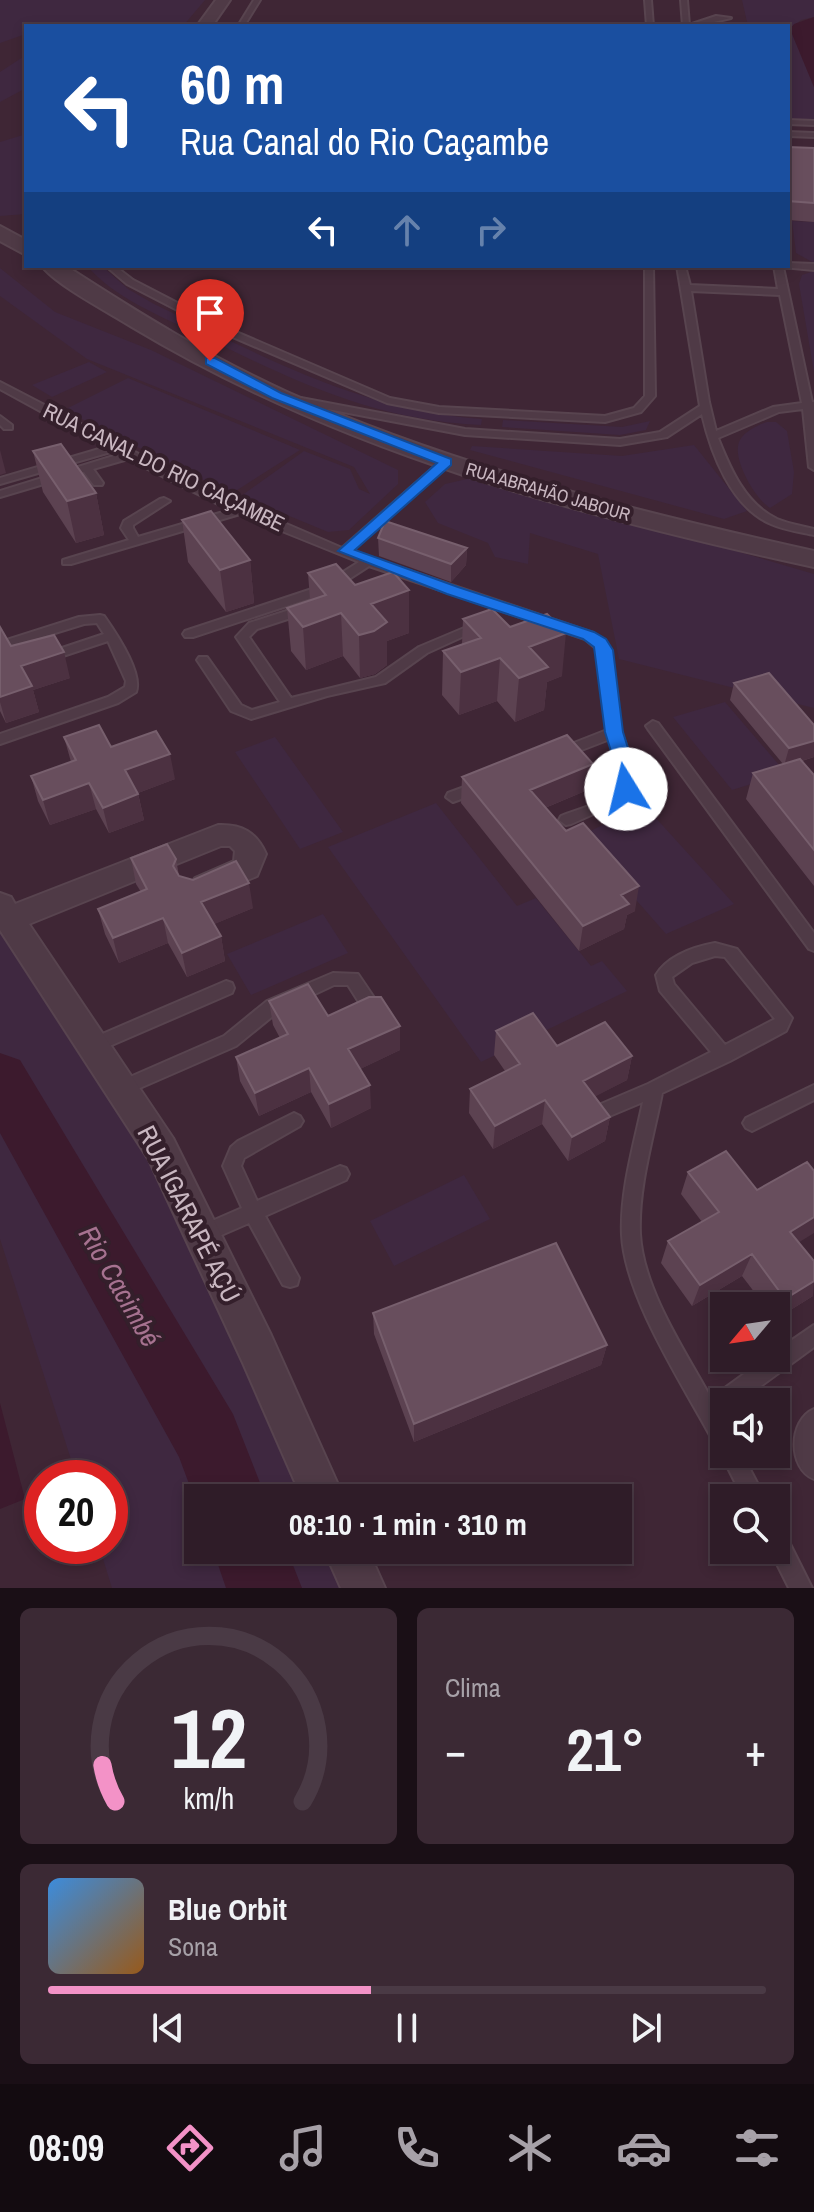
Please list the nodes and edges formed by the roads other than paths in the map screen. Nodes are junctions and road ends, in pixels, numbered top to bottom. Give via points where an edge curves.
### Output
1 (223, 0) edge
2 (257, 0) edge
3 (648, 0) edge
4 (684, 0) edge
5 (727, 9) dead end
6 (728, 22) edge
7 (205, 24) edge
8 (242, 24) edge
9 (650, 24) edge
10 (689, 24) edge
11 (696, 24) edge
12 (790, 122) edge
13 (814, 123) edge
14 (790, 134) edge
15 (814, 135) edge
16 (24, 228) edge
17 (0, 230) edge
18 (24, 248) edge
19 (790, 266) edge
20 (814, 267) edge
21 (112, 268) edge
22 (649, 268) edge
23 (682, 268) edge
24 (778, 268) edge
25 (74, 276) edge
26 (687, 288) junction
27 (782, 292) junction
28 (0, 385) edge
29 (276, 395) junction
30 (810, 405) edge
31 (704, 408) junction
32 (714, 436) junction
33 (114, 448) junction
34 (129, 455) junction
35 (446, 462) junction
36 (814, 467) edge
37 (87, 468) junction
38 (0, 481) edge
39 (98, 483) dead end
40 (0, 494) edge
41 (164, 501) dead end
42 (241, 510) junction
43 (814, 532) edge
44 (136, 542) junction
45 (345, 551) junction
46 (814, 559) edge
47 (369, 561) junction
48 (67, 562) dead end
49 (340, 597) edge
50 (505, 609) junction
51 (189, 634) dead end
52 (112, 636) junction
53 (0, 646) edge
54 (39, 660) edge
55 (203, 660) dead end
56 (288, 704) junction
57 (653, 726) dead end
58 (614, 732) junction
59 (0, 739) edge
60 (541, 761) edge
61 (497, 779) edge
62 (453, 797) dead end
63 (566, 820) dead end
64 (196, 890) edge
65 (4, 912) edge
66 (814, 945) edge
67 (226, 988) dead end
68 (375, 1013) edge
69 (92, 1046) junction
70 (724, 1056) junction
71 (120, 1089) junction
72 (654, 1089) junction
73 (814, 1092) edge
74 (600, 1112) edge
75 (294, 1121) dead end
76 (752, 1123) dead end
77 (340, 1174) dead end
78 (253, 1212) junction
79 (203, 1234) junction
80 (290, 1278) dead end
81 (814, 1335) edge
82 (709, 1412) joint
83 (814, 1419) edge
84 (814, 1469) edge
85 (317, 1484) edge
86 (352, 1564) edge
87 (788, 1564) edge
88 (363, 1588) edge
89 (801, 1588) edge

1 - 7 street
2 - 8 lane
3 - 9 lane
4 - 10 lane
5 - 6 lane
6 - 11 lane via 716,18
12 - 13 lane
14 - 15 lane
16 - 17 street
17 - 18 street
19 - 20 lane
21 - 22 lane via 217,327 387,400 439,410 605,419 630,414 645,406 650,396
23 - 26 lane
24 - 27 lane
25 - 29 street, RUA ABRAHÃO JABOUR via 133,320
26 - 27 lane
26 - 31 lane
27 - 30 lane
28 - 33 lane, RUA CANAL DO RIO CAÇAMBE
29 - 31 lane via 465,432 620,442 663,435
29 - 35 street, RUA ABRAHÃO JABOUR
30 - 32 lane via 777,409
30 - 36 lane
31 - 32 lane
32 - 43 lane via 736,487 756,508 781,525
33 - 34 lane, RUA CANAL DO RIO CAÇAMBE
33 - 38 lane
34 - 37 lane
34 - 42 lane, RUA CANAL DO RIO CAÇAMBE
35 - 45 lane
35 - 46 street, RUA ABRAHÃO JABOUR via 683,531
37 - 39 lane
37 - 40 lane
41 - 44 lane via 128,523
42 - 44 lane
42 - 45 lane, RUA CANAL DO RIO CAÇAMBE
44 - 48 lane
45 - 47 lane, RUA CANAL DO RIO CAÇAMBE
47 - 50 lane, RUA CANAL DO RIO CAÇAMBE via 382,572
47 - 51 lane via 325,589
49 - 56 lane via 253,626 242,637
50 - 56 lane via 490,622 423,650 380,680
50 - 58 lane, RUA CANAL DO RIO CAÇAMBE via 600,643
52 - 53 lane via 105,623 93,618
52 - 54 lane
52 - 59 lane via 131,689
55 - 56 lane via 242,713
57 - 66 lane
58 - 60 lane
58 - 63 lane via 629,780 626,789
61 - 62 lane
64 - 65 street via 247,868 251,854 243,840 218,836
65 - 69 street, RUA IGARAPÉ AÇÚ
67 - 69 lane
68 - 71 lane via 352,979 339,977 273,1006 230,1041
69 - 71 street, RUA IGARAPÉ AÇÚ
70 - 70 lane via 780,1026 784,1018 723,948 664,975 666,986
70 - 72 lane
71 - 79 street, RUA IGARAPÉ AÇÚ via 161,1149
72 - 74 lane
72 - 82 lane via 631,1235 634,1260
73 - 76 lane
75 - 78 lane via 237,1153 232,1166
77 - 78 lane
78 - 79 lane
78 - 80 lane
79 - 85 street, RUA IGARAPÉ AÇÚ
81 - 82 lane
83 - 84 lane via 803,1441
86 - 88 street
87 - 89 lane

